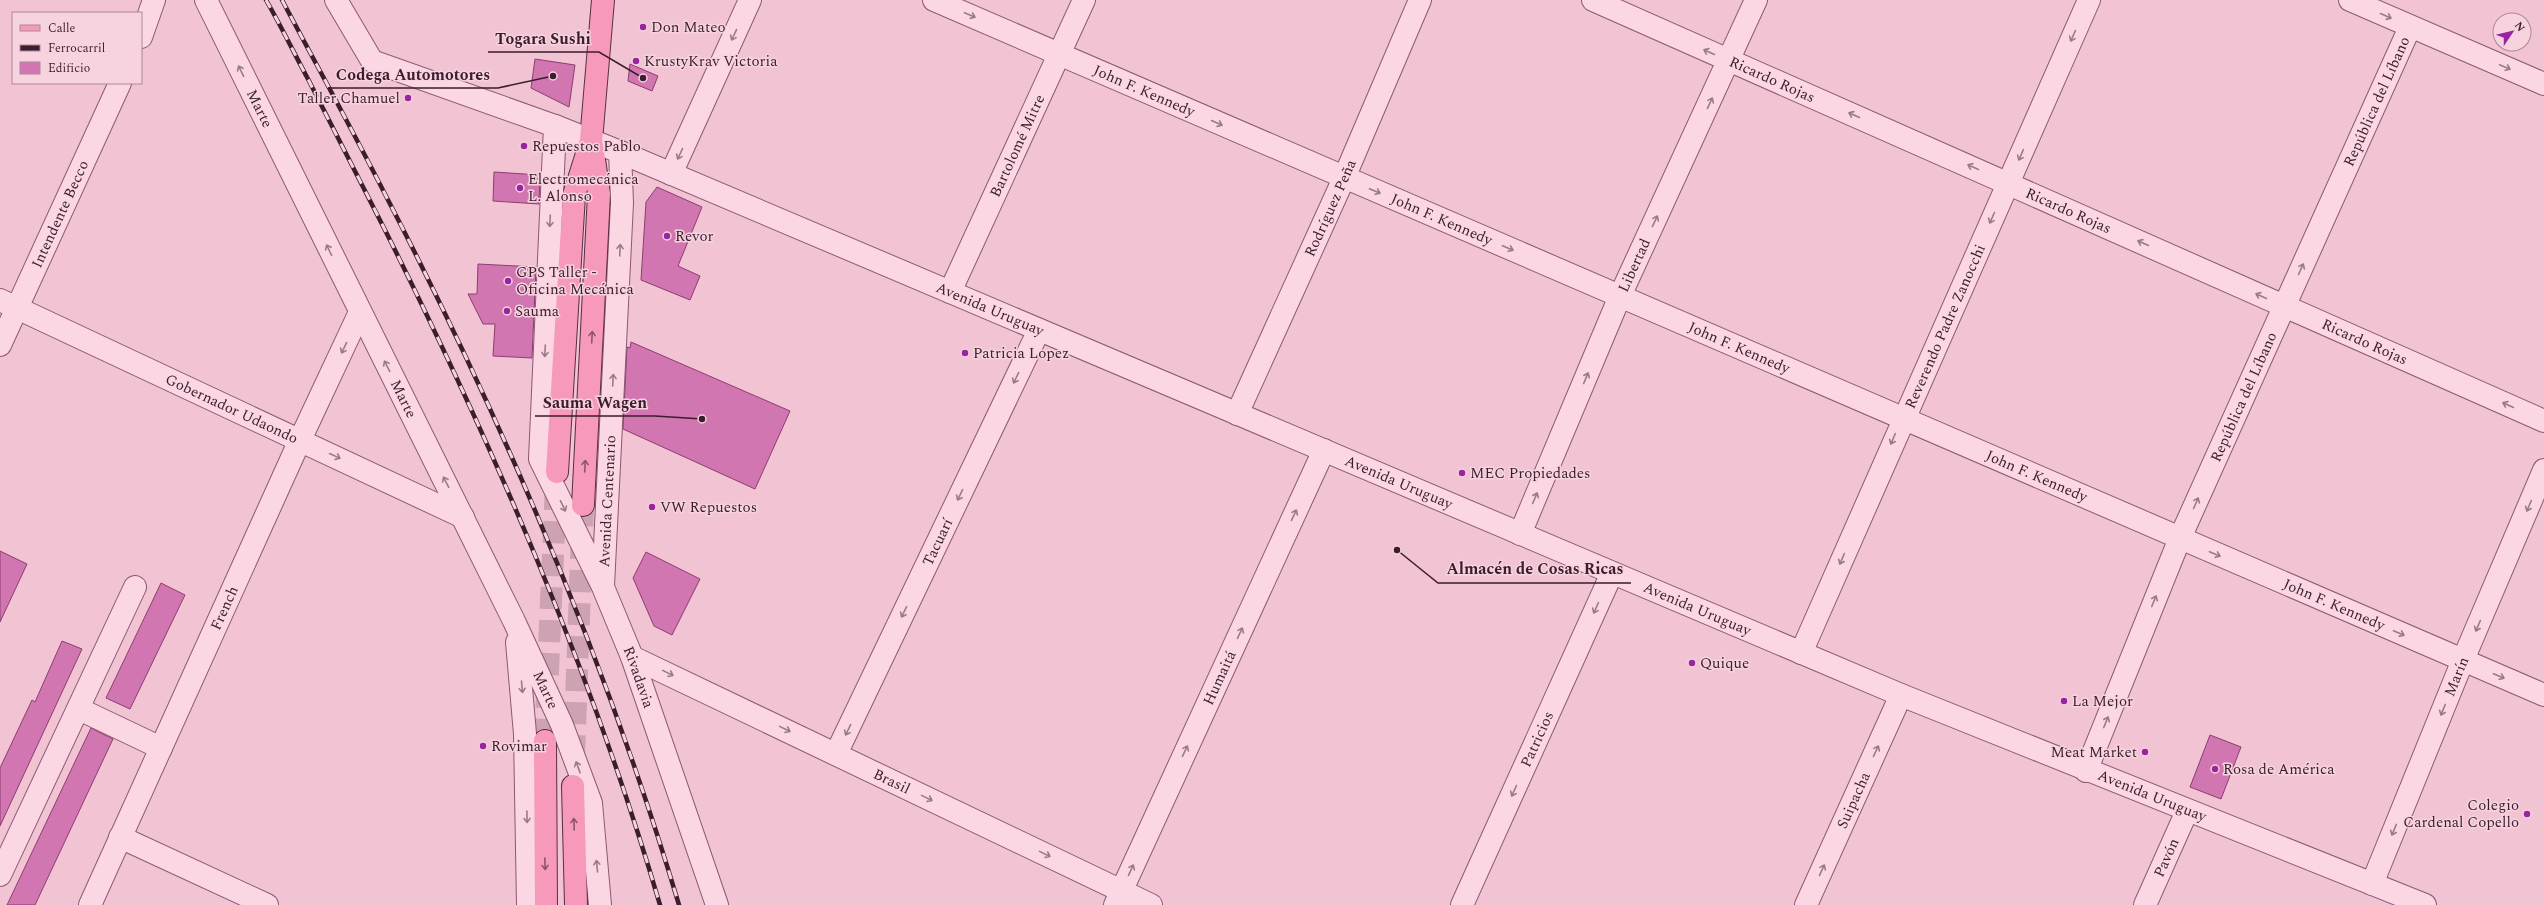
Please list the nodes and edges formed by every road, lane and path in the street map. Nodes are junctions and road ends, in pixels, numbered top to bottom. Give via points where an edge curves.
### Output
1 (154, 0) edge
2 (206, 0) edge
3 (336, 0) edge
4 (603, 0) edge
5 (750, 0) edge
6 (934, 0) edge
7 (1084, 0) edge
8 (1420, 0) edge
9 (1593, 0) edge
10 (1756, 0) edge
11 (2089, 0) edge
12 (2350, 0) edge
13 (2410, 27) junction
14 (142, 34) edge
15 (1059, 54) junction
16 (1730, 61) junction
17 (119, 84) edge
18 (2544, 84) edge
19 (555, 126) junction
20 (591, 141) junction
21 (620, 152) junction
22 (671, 174) junction
23 (1344, 178) junction
24 (2008, 183) junction
25 (950, 292) junction
26 (1620, 296) junction
27 (8, 304) edge
28 (2284, 306) junction
29 (360, 312) junction
30 (1039, 330) junction
31 (0, 345) edge
32 (1237, 414) junction
33 (1902, 419) junction
34 (2544, 421) edge
35 (300, 440) junction
36 (1324, 450) junction
37 (2544, 470) edge
38 (557, 472) tunnel mouth
39 (583, 505) tunnel mouth
40 (463, 517) junction
41 (1520, 534) junction
42 (2180, 538) junction
43 (1612, 573) junction
44 (135, 587) dead end
45 (603, 587) junction
46 (514, 620) junction
47 (1801, 653) junction
48 (632, 656) junction
49 (2463, 660) junction
50 (1901, 695) junction
51 (2544, 695) edge
52 (79, 709) junction
53 (562, 725) junction
54 (535, 738) junction
55 (161, 748) junction
56 (836, 754) junction
57 (2086, 771) junction
58 (573, 786) dead end
59 (2187, 811) junction
60 (120, 837) junction
61 (0, 875) edge
62 (2372, 884) junction
63 (1118, 898) edge
64 (90, 905) edge
65 (268, 905) edge
66 (528, 905) edge
67 (546, 905) edge
68 (576, 905) edge
69 (600, 905) edge
70 (717, 905) edge
71 (1151, 905) edge
72 (1462, 905) edge
73 (1806, 905) edge
74 (2145, 905) edge
75 (2425, 905) edge

1 - 14 street
29 -> 2 street, Marte
3 - 19 street, Avenida Uruguay via 372,61
4 - 20 main road
5 -> 22 street
6 -> 15 street, John F. Kennedy
7 - 15 street, Bartolomé Mitre
8 - 23 street, Rodríguez Peña
16 -> 9 street, Ricardo Rojas
10 - 16 street, Libertad
11 -> 24 street, Reverendo Padre Zanocchi
12 -> 13 street
13 -> 18 street
28 -> 13 street, República del Líbano
15 -> 23 street, John F. Kennedy
15 - 25 street, Bartolomé Mitre
24 -> 16 street, Ricardo Rojas
26 -> 16 street, Libertad
17 - 27 street, Intendente Becco
19 - 20 street, Avenida Uruguay
19 -> 45 street, Rivadavia via 540,459
20 - 21 street, Avenida Uruguay
20 - 38 main road via 574,195
39 -> 20 main road via 599,194
21 - 22 street, Avenida Uruguay
45 -> 21 street, Avenida Centenario via 622,203
22 - 25 street, Avenida Uruguay
23 -> 26 street, John F. Kennedy
23 - 32 street, Rodríguez Peña
28 -> 24 street, Ricardo Rojas
24 -> 33 street, Reverendo Padre Zanocchi
25 - 30 street, Avenida Uruguay
26 - 33 street, John F. Kennedy
41 -> 26 street, Libertad
27 - 31 street, Intendente Becco
27 - 35 street, Gobernador Udaondo
34 -> 28 street, Ricardo Rojas
42 -> 28 street, República del Líbano
29 -> 35 street, French
40 -> 29 street, Marte
30 - 32 street, Avenida Uruguay
30 -> 56 street, Tacuarí
32 - 36 street, Avenida Uruguay
33 - 42 street, John F. Kennedy
33 -> 47 street, Reverendo Padre Zanocchi
35 -> 40 street, Gobernador Udaondo
35 - 55 street, French
36 - 41 street, Avenida Uruguay
63 -> 36 street, Humaitá
37 -> 49 street, Marín
40 - 46 street, Marte
41 - 43 street, Avenida Uruguay
42 -> 49 street, John F. Kennedy
57 -> 42 street, República del Líbano
43 - 47 street, Avenida Uruguay
43 -> 72 street, Patricios
44 - 52 street
45 - 48 street, Rivadavia
46 - 53 street, Marte
46 -> 54 street
47 - 50 street, Avenida Uruguay
48 -> 56 street, Brasil
48 - 70 street, Rivadavia
49 -> 51 street, John F. Kennedy
49 -> 62 street, Marín
50 - 57 street, Avenida Uruguay
73 -> 50 street, Suipacha
52 - 55 street
52 - 61 street
53 - 54 street via 551,717 540,719 531,725
69 -> 53 street, Marte via 591,803
54 -> 66 street
54 -> 67 main road
55 - 60 street, French
56 -> 63 street, Brasil
57 - 59 street, Avenida Uruguay
68 -> 58 main road
59 - 62 street, Avenida Uruguay
59 - 74 street, Pavón
60 - 64 street, French
60 - 65 street
62 - 75 street, Avenida Uruguay
63 - 71 street, Brasil

